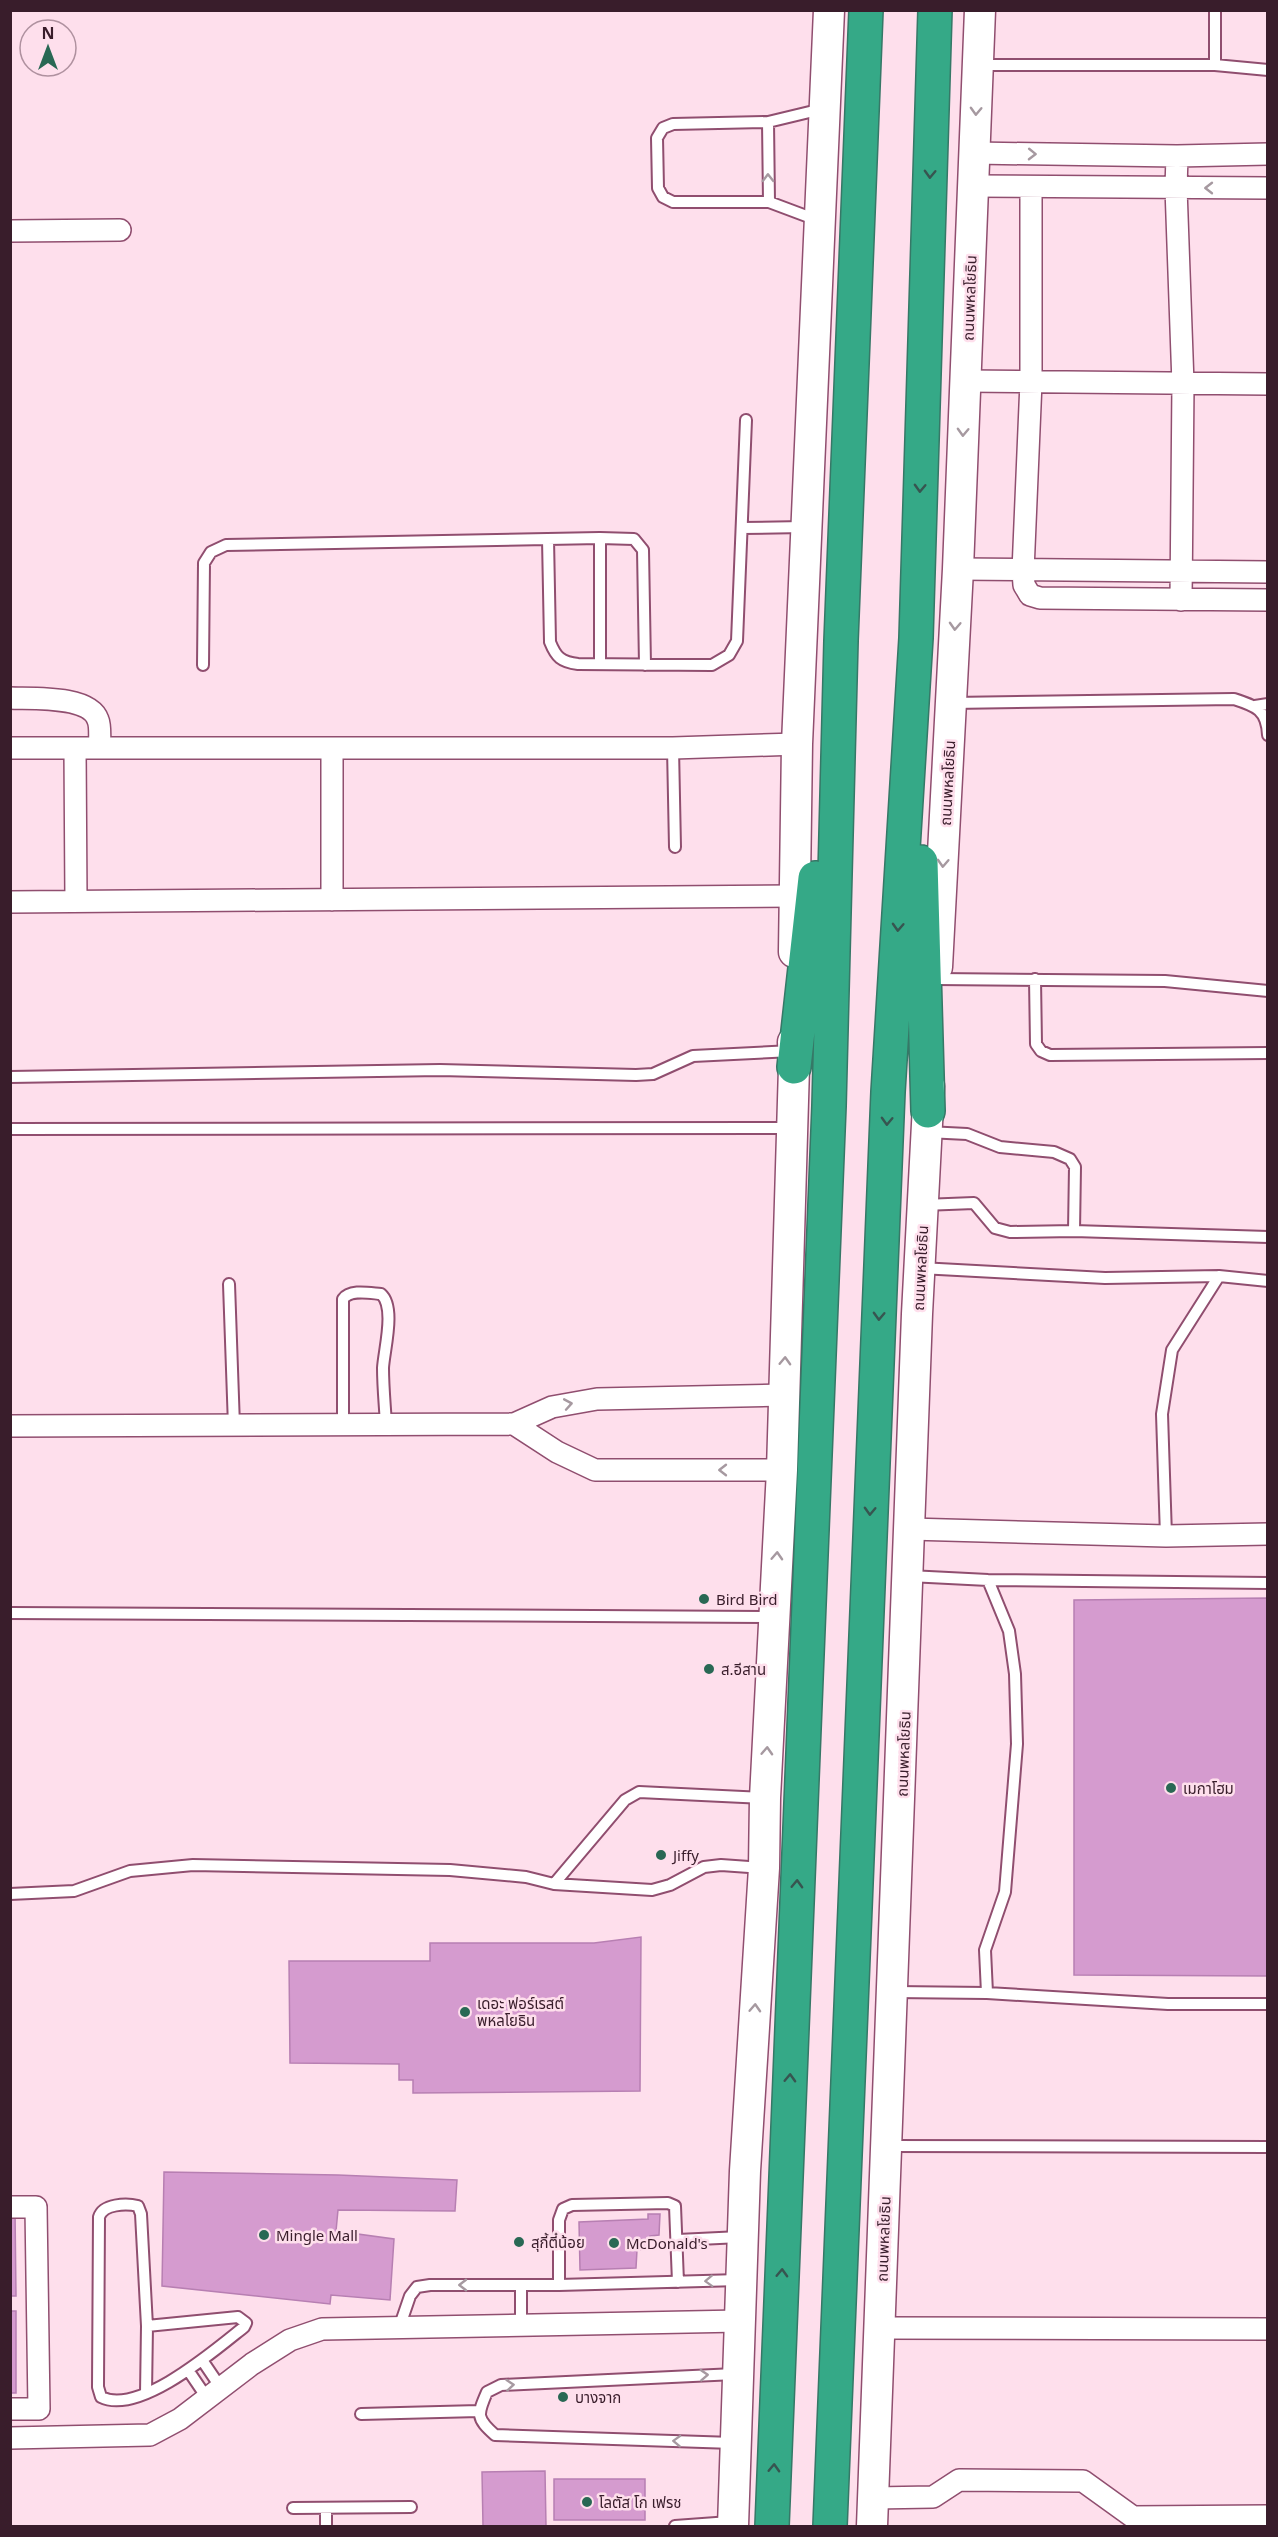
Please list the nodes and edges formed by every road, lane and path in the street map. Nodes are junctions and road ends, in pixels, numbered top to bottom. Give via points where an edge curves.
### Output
1 (830, 10) edge
2 (866, 10) edge
3 (936, 10) edge
4 (980, 10) edge
5 (1215, 10) edge
6 (977, 64) junction
7 (1215, 65) junction
8 (1268, 70) edge
9 (825, 108) junction
10 (768, 122) junction
11 (974, 153) junction
12 (1268, 154) edge
13 (1177, 156) junction
14 (974, 186) junction
15 (1030, 188) junction
16 (1176, 188) junction
17 (1268, 188) edge
18 (769, 202) junction
19 (820, 221) junction
20 (120, 230) dead end
21 (10, 231) edge
22 (966, 381) junction
23 (1031, 382) junction
24 (1183, 384) junction
25 (1268, 384) edge
26 (746, 420) dead end
27 (807, 527) junction
28 (742, 528) junction
29 (600, 538) junction
30 (548, 539) junction
31 (958, 569) junction
32 (1023, 571) junction
33 (1181, 572) junction
34 (1268, 572) edge
35 (1181, 600) junction
36 (1268, 600) edge
37 (916, 638) junction
38 (841, 641) junction
39 (203, 664) dead end
40 (600, 664) junction
41 (645, 665) junction
42 (10, 698) edge
43 (952, 703) junction
44 (1268, 705) edge
45 (1255, 706) junction
46 (1268, 735) edge
47 (797, 744) junction
48 (10, 748) edge
49 (75, 748) junction
50 (100, 748) junction
51 (332, 748) junction
52 (674, 748) junction
53 (675, 847) dead end
54 (795, 896) junction
55 (332, 900) junction
56 (10, 902) edge
57 (76, 902) junction
58 (936, 979) junction
59 (1035, 979) junction
60 (1268, 991) edge
61 (1268, 1053) edge
62 (793, 1059) junction
63 (10, 1077) edge
64 (927, 1121) junction
65 (792, 1128) junction
66 (10, 1129) edge
67 (923, 1205) junction
68 (1074, 1231) junction
69 (1268, 1237) edge
70 (920, 1268) junction
71 (1219, 1276) junction
72 (1268, 1281) edge
73 (229, 1284) dead end
74 (784, 1395) junction
75 (514, 1424) junction
76 (343, 1425) junction
77 (386, 1425) junction
78 (10, 1426) edge
79 (234, 1426) junction
80 (782, 1470) junction
81 (910, 1529) junction
82 (1268, 1534) edge
83 (1166, 1536) junction
84 (909, 1576) junction
85 (988, 1580) junction
86 (1268, 1583) edge
87 (10, 1613) edge
88 (774, 1617) junction
89 (765, 1798) junction
90 (764, 1868) junction
91 (554, 1884) junction
92 (10, 1894) edge
93 (894, 1992) junction
94 (987, 1993) junction
95 (1268, 2004) edge
96 (886, 2146) junction
97 (1268, 2147) edge
98 (10, 2207) edge
99 (743, 2237) junction
100 (678, 2240) junction
101 (741, 2280) junction
102 (678, 2282) junction
103 (521, 2285) junction
104 (559, 2285) junction
105 (740, 2321) junction
106 (521, 2325) junction
107 (147, 2326) junction
108 (399, 2328) junction
109 (880, 2328) junction
110 (1268, 2329) edge
111 (202, 2360) junction
112 (188, 2370) junction
113 (738, 2373) junction
114 (146, 2393) junction
115 (214, 2393) junction
116 (10, 2409) edge
117 (479, 2411) junction
118 (361, 2414) dead end
119 (10, 2438) edge
120 (736, 2443) junction
121 (411, 2507) dead end
122 (292, 2508) dead end
123 (326, 2508) junction
124 (873, 2512) edge
125 (1268, 2516) edge
126 (733, 2524) edge
127 (327, 2526) edge
128 (675, 2526) edge
129 (772, 2526) edge
130 (831, 2526) edge

1 - 9 main road
2 - 38 highway
3 -> 37 highway
4 - 6 main road, ถนนพหลโยธิน
5 - 7 lane
6 - 7 lane
6 -> 11 main road, ถนนพหลโยธิน
7 - 8 lane
9 - 10 lane
9 - 19 main road
18 -> 10 lane
10 - 18 lane via 674,124 663,128 657,138 658,188 663,197 674,202
11 -> 13 street
11 - 14 main road, ถนนพหลโยธิน
12 - 13 street
13 - 16 street
14 - 15 street
14 - 22 main road, ถนนพหลโยธิน
15 - 16 street
15 - 23 street
17 -> 16 street
16 - 24 street
18 - 19 lane
19 - 27 main road
20 - 21 street
22 - 23 street
22 -> 31 main road, ถนนพหลโยธิน
23 - 24 street
23 - 32 street
24 - 25 street
24 - 33 street
26 - 28 lane
27 - 28 lane
27 - 47 main road
28 - 41 lane via 736,641 729,655 712,665
29 - 30 lane
29 - 40 lane
29 - 41 lane via 634,539 643,550
30 - 39 lane via 226,545 211,552 204,563
30 - 40 lane via 550,642 556,656 565,662
31 - 32 street
31 -> 43 main road, ถนนพหลโยธิน
32 - 33 street
32 - 35 street via 1030,595 1040,598
33 - 34 street
33 - 35 street
35 - 36 street
37 - 64 highway
37 -> 130 highway via 888,1092
38 - 62 highway
129 -> 38 highway via 828,1106
40 - 41 lane
42 - 50 street via 80,703 98,719
43 - 45 lane via 1234,699
43 -> 58 main road, ถนนพหลโยธิน
44 - 45 lane
45 - 46 lane via 1267,722
47 - 52 street
47 - 54 main road
48 - 49 street
49 - 50 street
49 - 57 street
50 - 51 street
51 - 52 street
51 - 55 street
52 - 53 lane
54 - 55 street
54 - 62 main road
55 - 57 street
56 - 57 street
58 - 59 lane
58 - 64 main road, ถนนพหลโยธิน
59 - 60 lane via 1165,981
59 - 61 lane via 1036,1044 1050,1055
62 - 63 lane via 693,1056 653,1074 636,1076 440,1071
62 - 65 main road
64 - 67 main road, ถนนพหลโยธิน
64 - 68 lane via 1000,1147 1054,1152 1070,1159 1075,1167
65 - 66 lane
74 -> 65 main road
67 - 68 lane via 974,1203 995,1228 1010,1232
67 - 70 main road, ถนนพหลโยธิน
68 - 69 lane
70 - 71 lane via 1105,1278
70 - 81 main road, ถนนพหลโยธิน
71 - 72 lane
71 - 83 lane via 1172,1350 1162,1414
73 - 79 lane
75 -> 74 street via 552,1407 597,1399
74 - 80 main road
75 - 77 street
80 -> 75 street via 595,1470 557,1452
76 - 77 street
76 - 77 lane via 343,1299 351,1293 381,1294 387,1302 387,1352 383,1364
76 - 79 street
78 - 79 street
88 -> 80 main road
81 - 83 street
81 - 84 main road, ถนนพหลโยธิน
82 - 83 street
84 - 85 lane
84 - 93 main road, ถนนพหลโยธิน
85 - 86 lane
85 - 94 lane via 1009,1631 1017,1744 1005,1892 985,1950
87 - 88 lane
89 -> 88 main road
89 - 90 main road
89 - 91 lane via 639,1792 625,1800
90 - 91 lane via 704,1867 652,1890
99 -> 90 main road
91 - 92 lane via 450,1870 193,1865 130,1871 74,1891
93 - 94 lane
93 - 96 main road, ถนนพหลโยธิน
94 - 95 lane via 1168,2004
96 - 97 lane
96 - 109 main road, ถนนพหลโยธิน
98 - 116 street via 36,2207 39,2409
99 - 100 lane
99 - 101 main road
100 - 102 lane
100 - 104 lane via 677,2212 668,2203 572,2205 563,2209 559,2220
101 -> 102 lane
101 - 105 main road
102 - 104 lane
103 - 104 lane
103 - 106 lane
103 -> 108 lane via 417,2287
105 - 106 street
105 - 113 main road
106 - 108 street
107 - 111 lane via 243,2319 244,2327
107 - 114 lane
107 - 114 lane via 141,2214 138,2206 106,2208 99,2217 100,2397 108,2401
108 - 115 street via 322,2329 301,2336
109 - 110 street
109 - 124 main road, ถนนพหลโยธิน
111 - 112 lane
111 - 115 lane
112 - 114 lane
112 - 115 lane
117 -> 113 lane via 487,2391 501,2385
113 - 120 main road
115 - 119 street via 180,2419 150,2435
117 - 118 lane
120 -> 117 lane via 495,2435 481,2423
120 - 126 main road
121 - 123 lane
122 - 123 lane
123 - 127 lane
124 - 125 street via 933,2497 959,2481 1083,2481 1133,2517
126 - 128 lane

